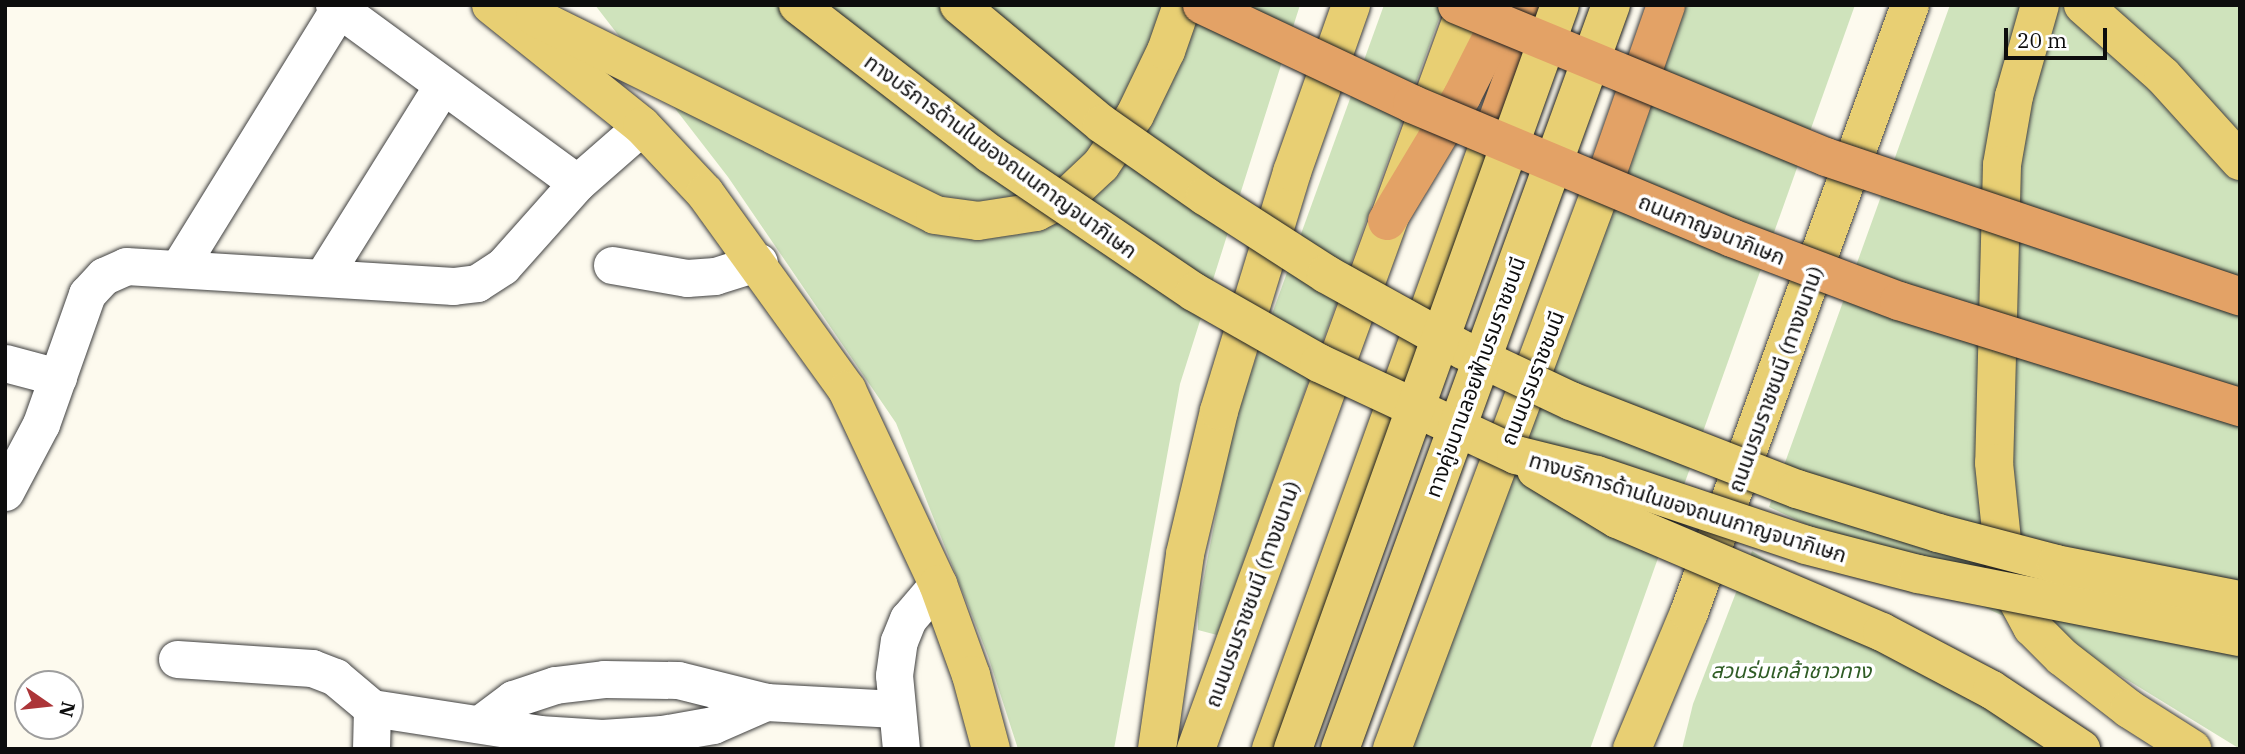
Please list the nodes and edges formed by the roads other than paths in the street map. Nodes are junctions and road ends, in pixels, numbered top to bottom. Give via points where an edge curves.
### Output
1 (491, 5) edge
2 (511, 5) edge
3 (798, 5) edge
4 (959, 5) edge
5 (1182, 5) edge
6 (1202, 5) edge
7 (1351, 5) edge
8 (1457, 5) edge
9 (1466, 5) edge
10 (1508, 5) edge
11 (1539, 5) edge
12 (1560, 5) edge
13 (1611, 5) edge
14 (1666, 5) edge
15 (1910, 5) edge
16 (2040, 5) edge
17 (2083, 5) edge
18 (338, 6) edge
19 (442, 86) junction
20 (1496, 124) joint
21 (642, 126) junction
22 (2240, 161) edge
23 (1608, 171) joint
24 (577, 183) junction
25 (1387, 221) junction
26 (759, 262) junction
27 (612, 265) dead end
28 (178, 268) junction
29 (324, 275) junction
30 (2240, 296) edge
31 (5, 363) edge
32 (58, 377) junction
33 (2240, 407) edge
34 (1516, 455) junction
35 (7, 486) edge
36 (938, 584) junction
37 (2240, 600) edge
38 (2240, 637) edge
39 (177, 659) dead end
40 (1667, 664) junction
41 (766, 702) junction
42 (372, 708) junction
43 (896, 709) junction
44 (481, 723) junction
45 (371, 749) edge
46 (901, 749) edge
47 (991, 749) edge
48 (1157, 749) edge
49 (1196, 749) edge
50 (1271, 749) edge
51 (1293, 749) edge
52 (1340, 749) edge
53 (1392, 749) edge
54 (1632, 749) edge
55 (1654, 749) edge
56 (2081, 749) edge
57 (2192, 749) edge

1 - 21 main road
2 - 5 main road via 935,215 978,221 1036,212 1069,195 1101,165 1135,115
3 - 34 main road, ทางบริการด้านในของถนนกาญจนาภิเษก, bridge via 1001,162 1194,292 1319,363
4 - 37 main road, bridge via 1102,124 1205,196 1463,350 1571,401 1797,489 1938,533 2056,564
6 - 33 highway, ถนนกาญจนาภิเษก, bridge via 1412,104 1732,238 1899,301
7 - 48 main road via 1292,172 1219,411 1185,554
8 - 30 highway, bridge via 1826,157
9 - 25 main road, ถนนบรมราชชนนี (ทางขนาน)
10 - 25 highway via 1462,96
11 - 20 highway
12 - 51 main road, bridge
13 - 52 main road, ทางคู่ขนานลอยฟ้าบรมราชชนนี, bridge
14 - 23 highway, ถนนบรมราชชนนี
15 - 40 main road, ถนนบรมราชชนนี (ทางขนาน)
16 - 57 main road via 2014,96 2002,165 1994,463 2006,579 2032,627 2062,657 2129,709
17 - 22 main road via 2163,76
18 - 19 street
18 - 28 street
19 - 24 street
19 - 29 street
20 - 50 main road
21 - 24 street
21 - 26 main road via 705,193
23 - 53 main road, ถนนบรมราชชนนี
24 - 29 street via 503,266 477,283 453,286
25 - 49 main road, ถนนบรมราชชนนี (ทางขนาน)
26 - 27 street via 715,276 687,278
26 - 36 main road via 847,390
28 - 29 street
28 - 32 street via 126,267 104,275 87,294
31 - 32 street
32 - 35 street via 41,424
34 - 38 main road, ทางบริการด้านในของถนนกาญจนาภิเษก, bridge via 1597,475 1806,545 1918,574
34 - 56 main road, bridge via 1563,489 1617,519 1906,645 1992,690
36 - 43 street via 908,619 899,641
36 - 47 main road via 971,675
39 - 42 street via 312,668 335,677
40 - 54 main road, ถนนบรมราชชนนี (ทางขนาน)
40 - 55 main road
41 - 43 street
41 - 44 street via 713,725 662,734 602,738
41 - 44 street via 678,680 604,679 555,685 513,699
42 - 44 street
42 - 45 street
43 - 46 street

